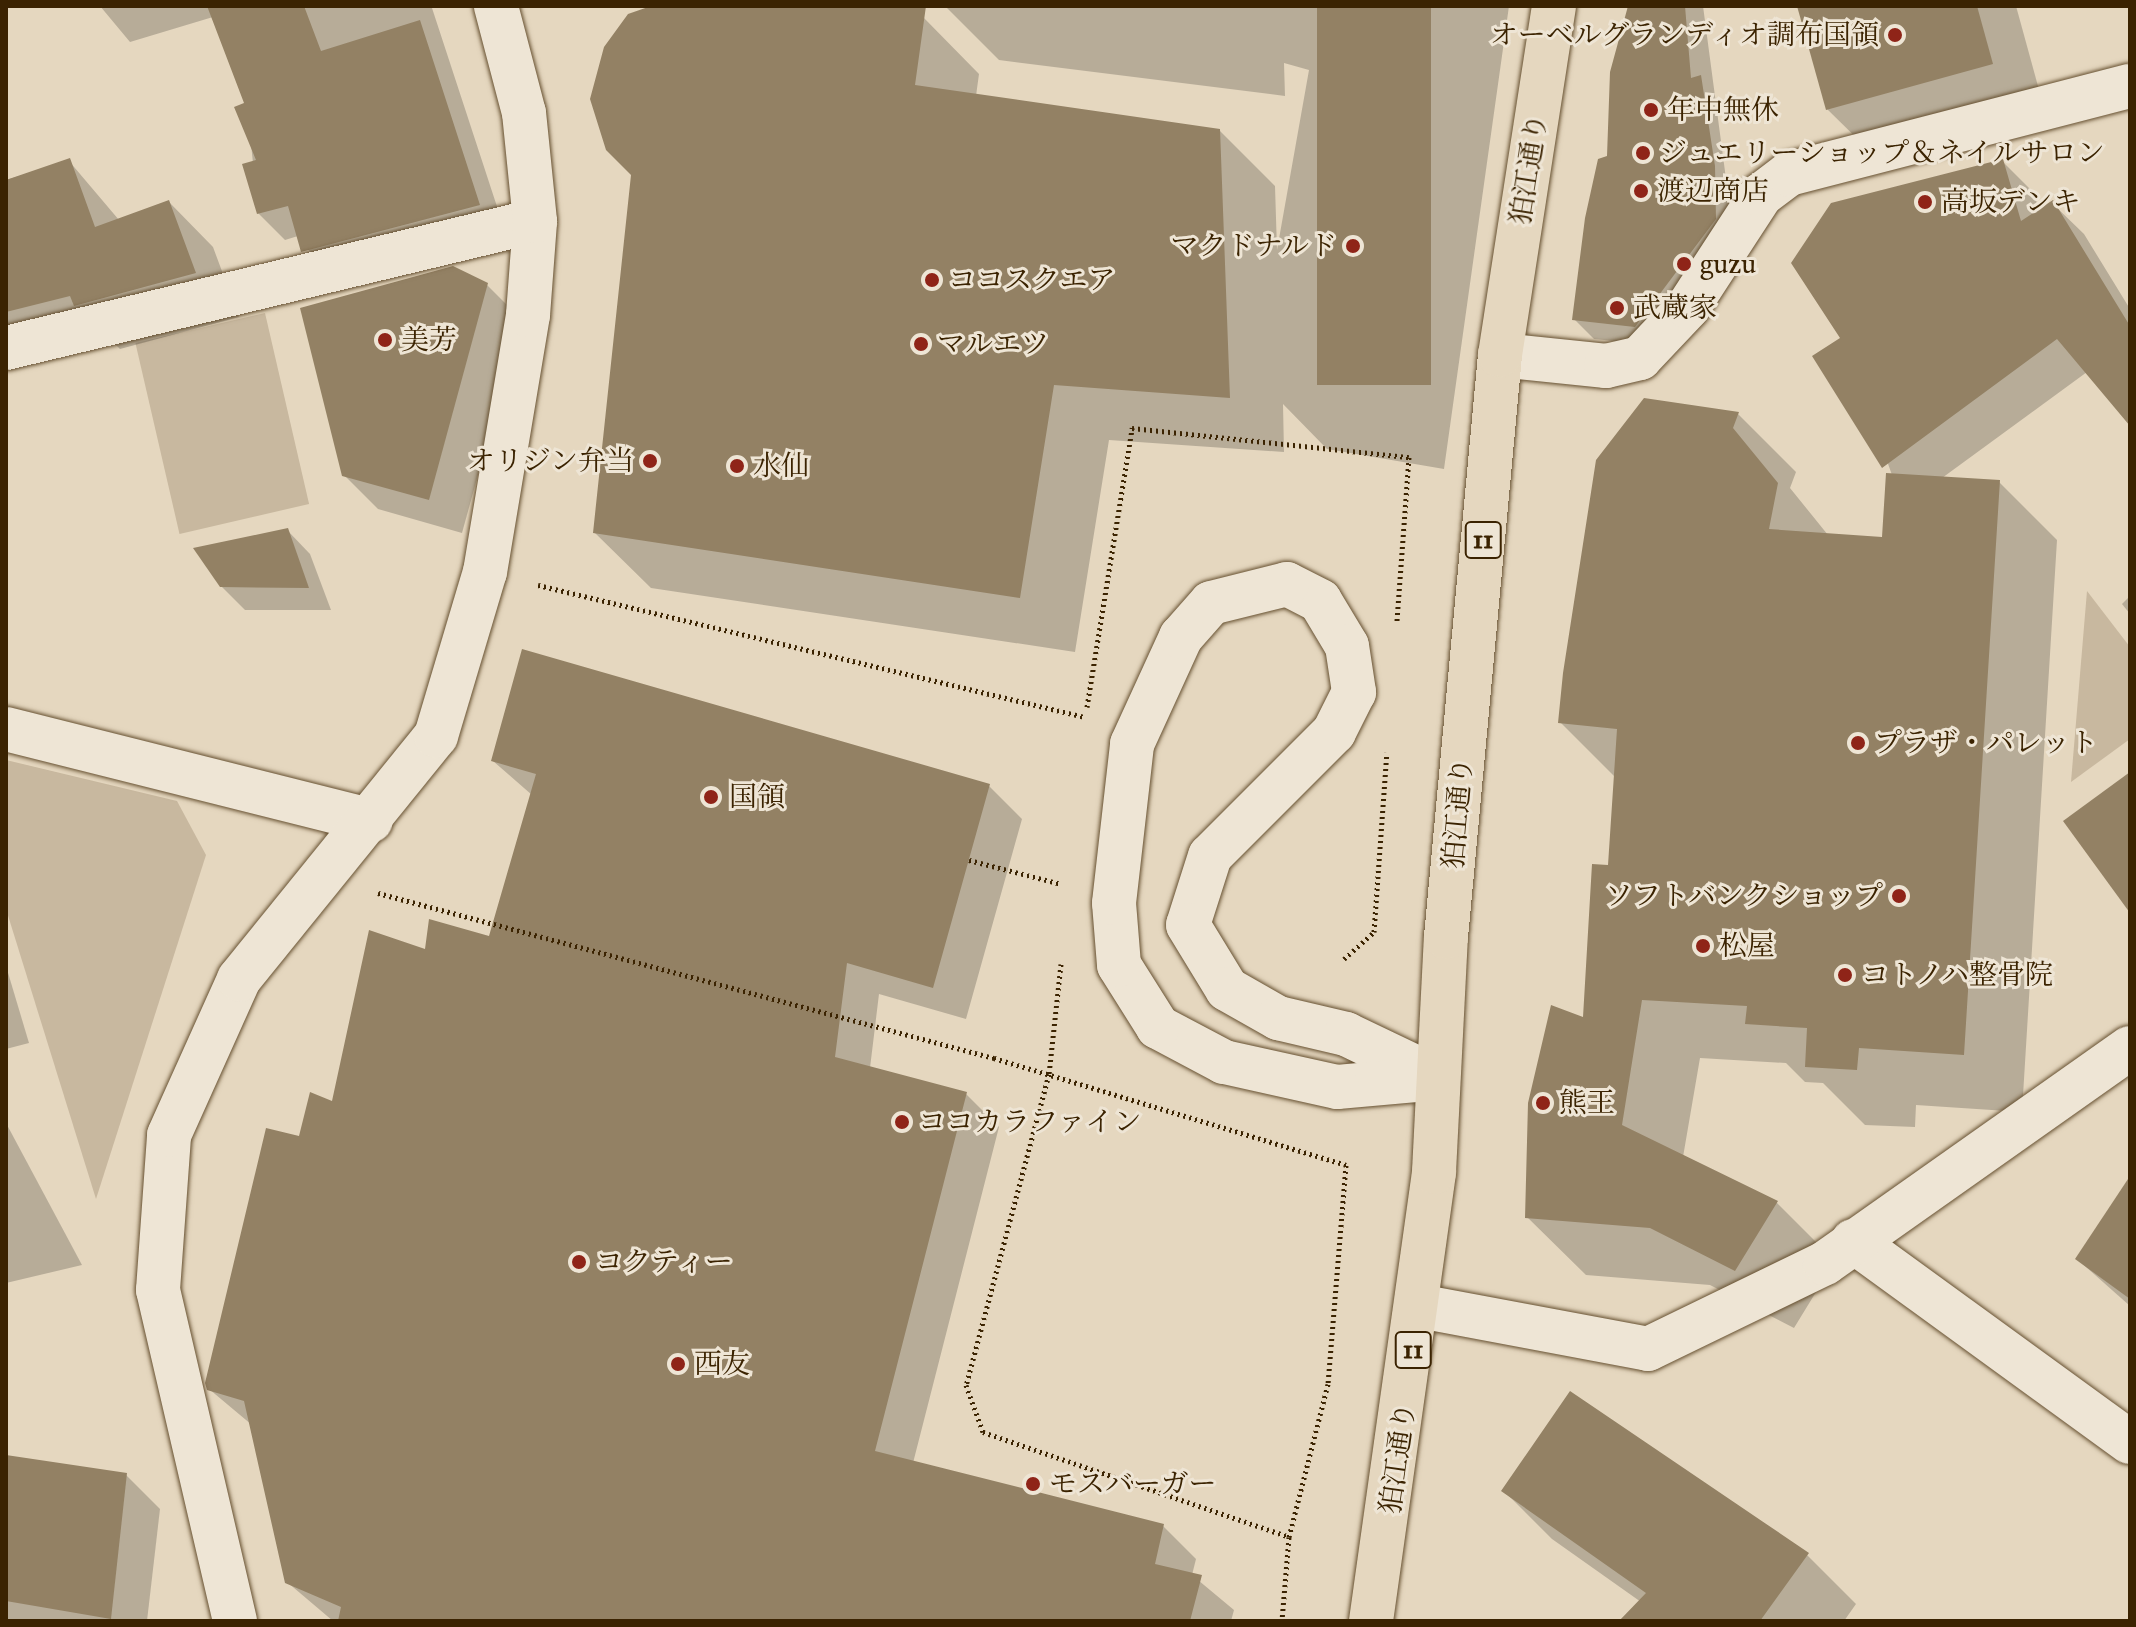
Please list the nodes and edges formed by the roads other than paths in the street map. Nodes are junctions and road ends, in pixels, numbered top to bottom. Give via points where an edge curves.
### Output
1 (496, 6) edge
2 (1554, 6) edge
3 (2130, 86) edge
4 (535, 221) junction
5 (6, 348) edge
6 (1500, 355) junction
7 (6, 729) edge
8 (371, 821) junction
9 (2130, 1048) edge
10 (1438, 1078) junction
11 (1853, 1241) junction
12 (1419, 1306) junction
13 (2130, 1442) edge
14 (235, 1621) edge
15 (1371, 1621) edge

1 - 4 street via 524,113
2 - 6 main road, 狛江通り / 11
3 - 6 street via 1789,174 1761,195 1688,307 1640,358 1606,366
4 - 5 street
4 - 8 street via 528,315 485,572 436,736
6 - 10 main road, 狛江通り / 11
7 - 8 street
8 - 14 street via 239,979 169,1135 158,1290
9 - 11 street
10 - 10 street via 1337,1087 1224,1062 1158,1027 1119,965 1114,903 1132,744 1181,637 1211,603 1287,584 1320,601 1347,646 1354,692 1334,732 1210,856 1188,925 1227,989 1278,1018 1346,1034
10 - 12 main road, 狛江通り / 11
11 - 12 street via 1825,1263 1648,1349
11 - 13 street
12 - 15 main road, 狛江通り / 11

